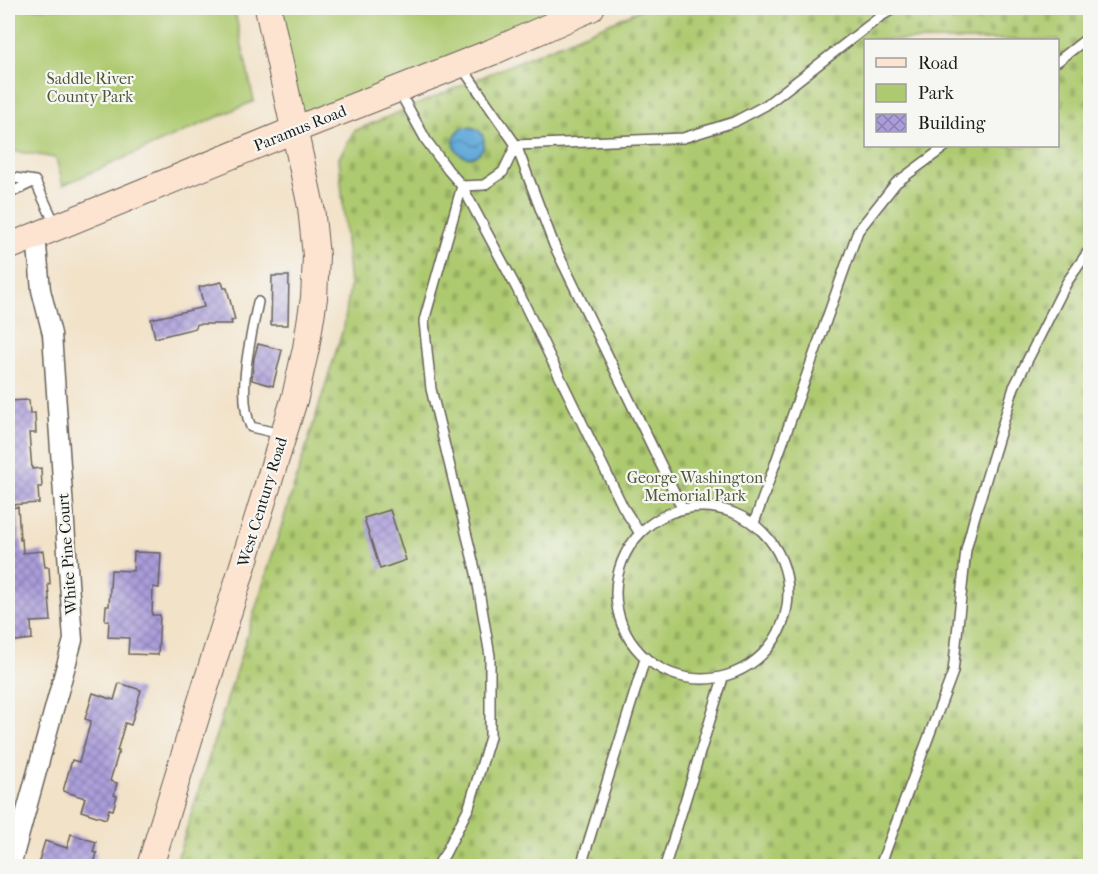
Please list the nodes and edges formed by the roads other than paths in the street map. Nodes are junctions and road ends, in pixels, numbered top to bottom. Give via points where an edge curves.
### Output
1 (268, 8) edge
2 (591, 8) edge
3 (895, 8) edge
4 (1090, 36) edge
5 (1059, 60) edge
6 (460, 65) junction
7 (398, 89) junction
8 (294, 130) junction
9 (516, 145) junction
10 (945, 147) edge
11 (8, 177) edge
12 (35, 182) junction
13 (462, 186) junction
14 (8, 194) edge
15 (46, 231) junction
16 (8, 247) edge
17 (1090, 249) edge
18 (258, 302) dead end
19 (283, 434) junction
20 (682, 508) junction
21 (754, 523) junction
22 (639, 532) junction
23 (645, 659) junction
24 (723, 678) junction
25 (11, 867) edge
26 (150, 867) edge
27 (437, 867) edge
28 (581, 867) edge
29 (665, 867) edge
30 (880, 867) edge

1 - 8 main road, West Century Road
2 - 6 main road, Paramus Road
3 - 9 lane via 766,105 734,122 683,138
4 - 5 lane
6 - 7 main road, Paramus Road
6 - 9 lane
7 - 8 main road, Paramus Road
7 - 13 lane via 426,140
8 - 15 main road, Paramus Road
8 - 19 main road, West Century Road via 311,207 316,256 306,348
9 - 13 lane via 503,172 484,185
9 - 20 lane via 554,245
10 - 21 lane via 896,183 858,231
11 - 12 lane
12 - 14 lane
12 - 15 lane
13 - 22 lane
13 - 27 lane via 424,321 431,389 476,573 490,656 489,737 469,807
15 - 16 main road, Paramus Road
15 - 25 street, White Pine Court via 41,290 52,334 73,640
17 - 30 lane via 1066,282 1014,387 966,550 953,672
18 - 19 lane via 246,359 246,416 251,427
19 - 26 main road, West Century Road
20 - 21 lane via 720,507
20 - 22 lane via 659,517
21 - 24 lane via 776,547 787,578 787,610 775,640 753,664
22 - 23 lane via 620,562 615,597 624,631
23 - 24 lane via 669,674 696,680
23 - 28 lane
24 - 29 lane

